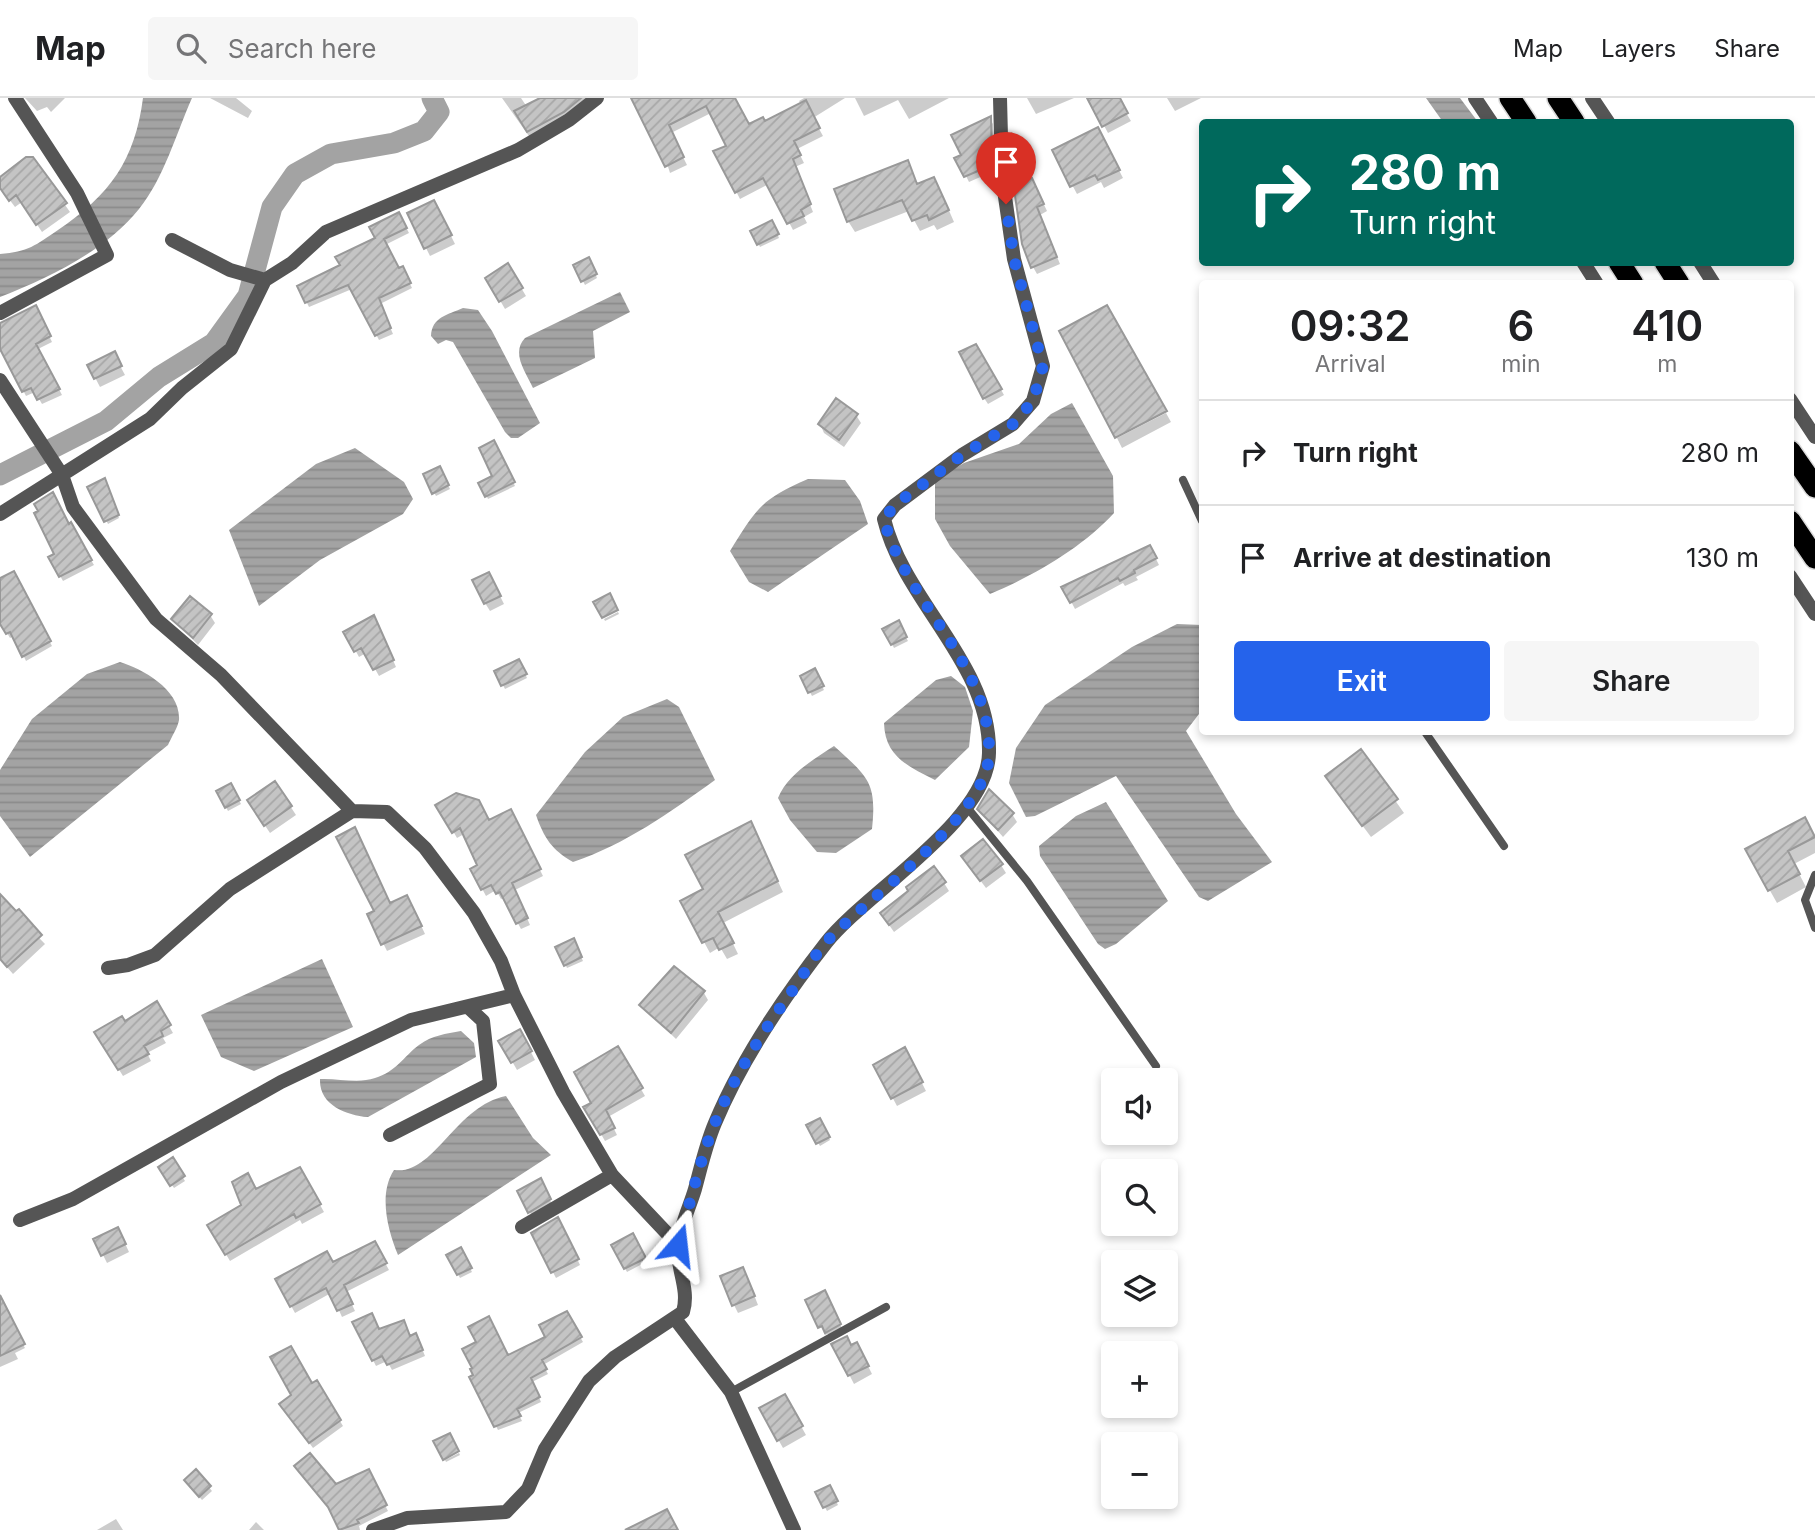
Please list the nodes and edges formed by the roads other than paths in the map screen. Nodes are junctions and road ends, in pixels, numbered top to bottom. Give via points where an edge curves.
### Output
1 (15, 98) edge
2 (597, 98) edge
3 (1000, 98) edge
4 (1475, 98) edge
5 (1510, 98) edge
6 (1558, 98) edge
7 (1592, 98) edge
8 (1489, 119) edge
9 (1524, 119) edge
10 (1572, 119) edge
11 (1606, 119) edge
12 (172, 240) dead end
13 (265, 279) junction
14 (0, 313) edge
15 (0, 380) edge
16 (1794, 405) edge
17 (1815, 437) edge
18 (1794, 457) edge
19 (62, 475) junction
20 (1183, 480) dead end
21 (1815, 487) edge
22 (0, 514) edge
23 (1199, 515) edge
24 (1794, 527) edge
25 (1815, 558) edge
26 (1794, 582) edge
27 (1815, 614) edge
28 (1427, 735) edge
29 (966, 806) junction
30 (352, 811) junction
31 (1504, 846) dead end
32 (1815, 875) edge
33 (1815, 928) edge
34 (108, 968) dead end
35 (514, 995) junction
36 (468, 1007) junction
37 (1156, 1066) dead end
38 (390, 1135) dead end
39 (612, 1175) junction
40 (20, 1220) dead end
41 (522, 1227) dead end
42 (678, 1245) junction
43 (886, 1307) dead end
44 (676, 1320) junction
45 (731, 1392) junction
46 (373, 1530) edge
47 (794, 1530) edge

1 - 14 street via 77,193 107,255
2 - 13 street via 518,150 326,232 292,263
3 - 29 street via 1002,176 1014,259 1043,366 1033,401 1013,424 962,455 895,505 884,519 895,550 984,709 989,755 980,786
4 - 8 street
5 - 9 highway
6 - 10 highway
7 - 11 street
12 - 13 street via 230,270
13 - 19 street via 232,349 150,419
15 - 19 street
16 - 17 street
18 - 21 highway
19 - 22 street
19 - 30 street via 73,507 156,619 221,675
20 - 23 lane
24 - 25 highway
26 - 27 street
28 - 31 lane
29 - 37 lane via 1027,881
29 - 42 street via 917,860 828,940 761,1035 715,1124
30 - 34 street via 230,889 155,955
30 - 35 street via 387,812 425,848 474,913
32 - 33 lane via 1805,900
35 - 36 street
35 - 39 street via 563,1093
36 - 38 street via 483,1021 490,1084
36 - 40 street via 411,1020 281,1082 72,1199
39 - 41 street
39 - 42 street
42 - 44 street via 687,1300
43 - 45 lane
44 - 45 street
44 - 46 street via 615,1357 589,1381 545,1449 528,1489 506,1512 407,1518
45 - 47 street

